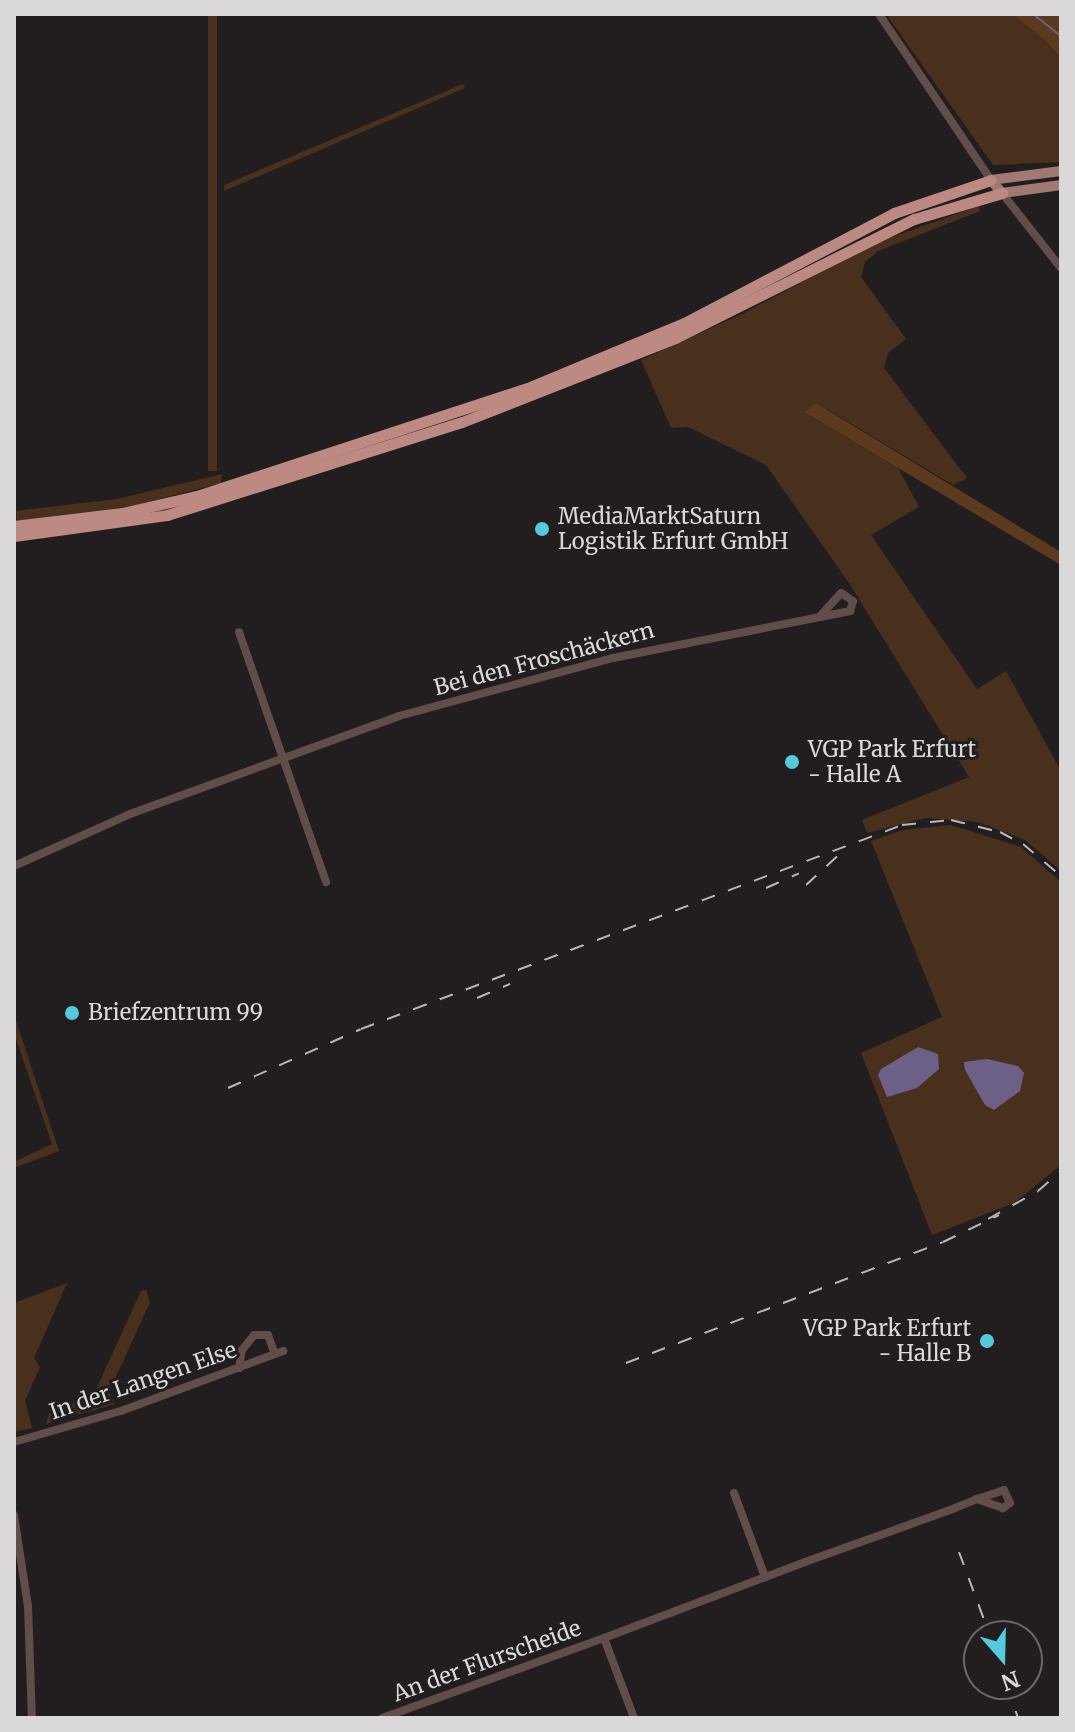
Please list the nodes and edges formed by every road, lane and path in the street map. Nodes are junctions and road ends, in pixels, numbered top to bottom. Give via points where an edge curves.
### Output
1 (879, 14) edge
2 (1061, 171) edge
3 (991, 180) junction
4 (1061, 185) edge
5 (1002, 193) junction
6 (1061, 268) edge
7 (14, 526) edge
8 (14, 536) edge
9 (820, 616) dead end
10 (239, 632) dead end
11 (283, 757) junction
12 (14, 866) edge
13 (326, 882) dead end
14 (239, 1368) junction
15 (14, 1442) edge
16 (734, 1493) dead end
17 (977, 1499) dead end
18 (14, 1515) edge
19 (765, 1577) junction
20 (604, 1638) junction
21 (32, 1718) edge
22 (382, 1718) edge
23 (634, 1718) edge

1 - 3 street
2 - 3 main road
3 - 5 main road
3 - 7 highway via 919,202 648,339 470,408 159,506
4 - 5 main road
5 - 6 street
5 - 8 highway via 943,208 675,338 462,422 167,515
9 - 11 street, Bei den Froschäckern via 711,635 512,684
10 - 11 street
11 - 12 street, Bei den Froschäckern via 130,814
11 - 13 street
14 - 14 street, In der Langen Else via 279,1353 268,1335 254,1335 242,1350
14 - 15 street, In der Langen Else
16 - 19 street
17 - 19 street, An der Flurscheide
18 - 21 street via 28,1606
19 - 20 street, An der Flurscheide
20 - 22 street, An der Flurscheide
20 - 23 street, An der Flurscheide

